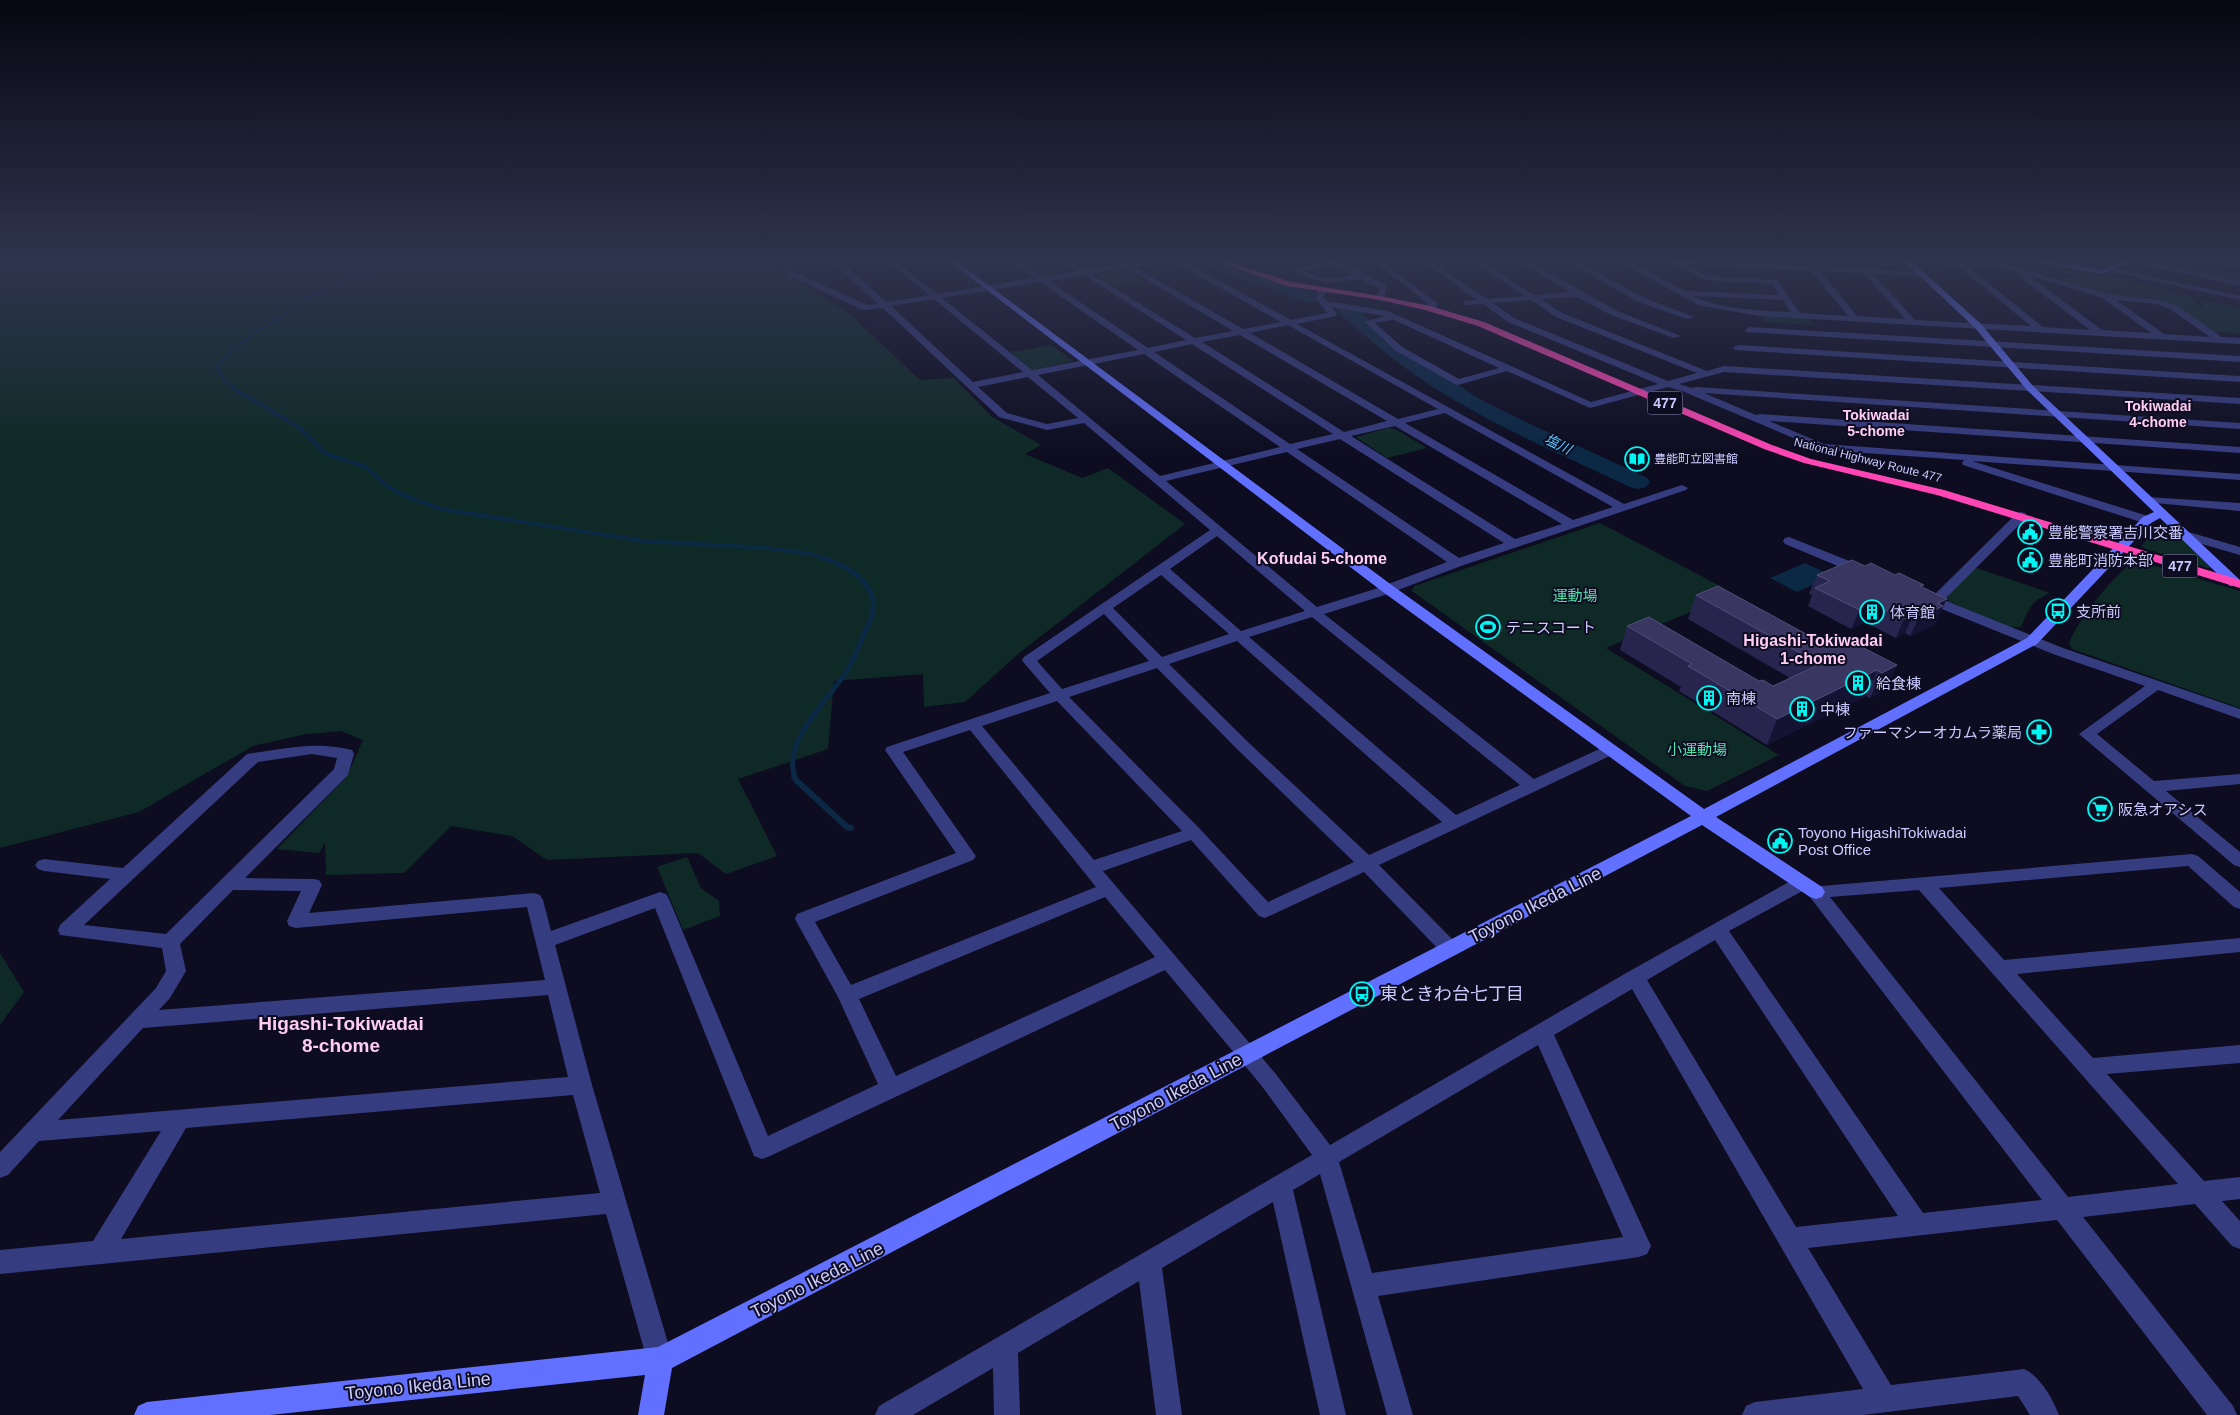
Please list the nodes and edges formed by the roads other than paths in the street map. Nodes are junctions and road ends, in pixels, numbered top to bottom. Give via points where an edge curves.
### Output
1 (906, 324) edge
2 (970, 324) edge
3 (1037, 324) edge
4 (1106, 324) edge
5 (1167, 324) edge
6 (1228, 324) edge
7 (1284, 324) edge
8 (1292, 324) edge
9 (1371, 324) edge
10 (1410, 324) edge
11 (1480, 324) edge
12 (1521, 324) edge
13 (1609, 324) edge
14 (1644, 324) edge
15 (1664, 324) edge
16 (1685, 324) edge
17 (1753, 324) edge
18 (1946, 324) edge
19 (2034, 324) edge
20 (2088, 324) edge
21 (2145, 324) edge
22 (2196, 324) edge
23 (1978, 326) junction
24 (1749, 330) junction
25 (2041, 330) junction
26 (1242, 332) junction
27 (2100, 333) junction
28 (1676, 336) junction
29 (2161, 336) junction
30 (2191, 338) junction
31 (2220, 340) junction
32 (1194, 341) junction
33 (2240, 341) edge
34 (1993, 344) junction
35 (1146, 351) junction
36 (1731, 358) junction
37 (2220, 358) junction
38 (2240, 359) edge
39 (1088, 362) junction
40 (2010, 365) junction
41 (1508, 368) junction
42 (2240, 372) edge
43 (1030, 374) junction
44 (1706, 374) junction
45 (1862, 377) junction
46 (2240, 379) edge
47 (1667, 384) junction
48 (972, 385) junction
49 (2030, 388) junction
50 (1685, 389) junction
51 (1639, 392) junction
52 (2240, 401) edge
53 (1881, 402) junction
54 (1447, 410) junction
55 (2057, 414) junction
56 (1748, 416) junction
57 (1086, 420) junction
58 (1397, 422) junction
59 (1901, 426) junction
60 (2240, 426) edge
61 (1342, 435) junction
62 (2084, 439) junction
63 (1288, 448) junction
64 (2240, 450) edge
65 (1943, 456) junction
66 (1223, 464) junction
67 (2114, 468) junction
68 (2240, 478) edge
69 (1156, 480) junction
70 (1682, 488) dead end
71 (2148, 500) junction
72 (2240, 507) edge
73 (1623, 508) junction
74 (2162, 513) junction
75 (2020, 516) junction
76 (2147, 520) junction
77 (1572, 524) junction
78 (1216, 531) junction
79 (2185, 535) junction
80 (2240, 539) edge
81 (1789, 541) dead end
82 (1514, 544) junction
83 (2121, 547) junction
84 (2240, 551) edge
85 (1457, 563) junction
86 (1161, 568) junction
87 (1871, 575) edge
88 (2238, 584) edge
89 (1388, 589) junction
90 (1916, 593) edge
91 (1935, 601) junction
92 (1104, 607) junction
93 (1314, 612) junction
94 (1238, 636) junction
95 (2032, 641) junction
96 (1160, 662) junction
97 (2156, 685) junction
98 (1060, 696) junction
99 (2240, 714) edge
100 (972, 723) junction
101 (1610, 750) junction
102 (2240, 779) edge
103 (1532, 787) junction
104 (2151, 787) junction
105 (1703, 817) junction
106 (1454, 823) junction
107 (1194, 832) junction
108 (2238, 857) edge
109 (1367, 864) junction
110 (44, 865) dead end
111 (1091, 868) junction
112 (126, 875) junction
113 (1924, 883) junction
114 (229, 884) junction
115 (1809, 888) junction
116 (1108, 889) junction
117 (2240, 902) edge
118 (1718, 929) junction
119 (545, 941) junction
120 (170, 942) junction
121 (2240, 945) edge
122 (1450, 948) junction
123 (1167, 960) junction
124 (1999, 968) junction
125 (1635, 977) junction
126 (556, 987) junction
127 (847, 996) junction
128 (138, 1020) junction
129 (1542, 1032) junction
130 (2240, 1054) edge
131 (1247, 1055) junction
132 (2088, 1067) junction
133 (581, 1085) junction
134 (890, 1088) junction
135 (179, 1121) junction
136 (34, 1132) junction
137 (1327, 1158) junction
138 (0, 1168) edge
139 (1281, 1185) junction
140 (2240, 1188) edge
141 (2200, 1193) junction
142 (616, 1202) junction
143 (2062, 1208) junction
144 (1918, 1225) junction
145 (2240, 1238) edge
146 (1791, 1239) junction
147 (100, 1252) junction
148 (0, 1262) edge
149 (1150, 1262) junction
150 (1364, 1286) junction
151 (1005, 1347) junction
152 (660, 1360) junction
153 (1884, 1399) junction
154 (147, 1415) edge
155 (651, 1415) edge
156 (888, 1415) edge
157 (1007, 1415) edge
158 (1168, 1415) edge
159 (1333, 1415) edge
160 (1400, 1415) edge
161 (1755, 1415) edge
162 (2046, 1415) edge
163 (2224, 1415) edge

1 - 48 street
2 - 43 street
3 - 39 street
4 - 35 street
5 - 32 street
6 - 26 street
7 - 26 street
8 - 54 street
9 - 41 street via 1399,349 1458,382
10 - 41 street
11 - 51 highway, National Highway Route 477 / 477
12 - 47 street
13 - 28 street
14 - 28 street
15 - 28 street
16 - 28 street
17 - 24 street
18 - 23 street
19 - 25 street
20 - 27 street
21 - 29 street
22 - 31 street
23 - 25 street
23 - 34 street
24 - 34 street
24 - 36 street
25 - 27 street
26 - 32 street
26 - 58 street
27 - 29 street
28 - 44 street
29 - 30 street
30 - 31 street
30 - 37 street
31 - 33 street
32 - 35 street
32 - 61 street
34 - 37 street
34 - 40 street
35 - 39 street
35 - 63 street
36 - 40 street
36 - 44 street
36 - 45 street
37 - 38 street
37 - 42 street
39 - 43 street
39 - 66 street
40 - 46 street
40 - 49 street
41 - 51 street via 1590,405
43 - 48 street
43 - 57 street
44 - 47 street
45 - 49 street
45 - 53 street
47 - 50 street
47 - 51 street
48 - 57 street via 1003,415 1046,427
49 - 52 street
49 - 55 street
50 - 53 street
50 - 56 street
51 - 75 highway, National Highway Route 477 / 477 via 1800,458 1940,492
53 - 55 street
53 - 59 street
54 - 58 street
54 - 73 street
55 - 60 street
55 - 62 street
56 - 59 street
56 - 65 street via 1822,447
57 - 69 street
58 - 61 street
58 - 77 street
59 - 62 street
61 - 63 street
61 - 82 street
62 - 64 street
62 - 67 street
63 - 66 street
63 - 85 street
65 - 67 street
65 - 76 street
66 - 69 street
66 - 89 street
67 - 68 street
67 - 71 street
69 - 78 street
70 - 73 street
71 - 72 street
71 - 74 street
73 - 77 street
74 - 76 street
74 - 79 street
75 - 83 highway, National Highway Route 477 / 477
75 - 91 street
76 - 83 street, Toyono Ikeda Line
77 - 82 street
78 - 86 street
78 - 93 street
79 - 80 street
79 - 84 street
79 - 88 street
81 - 87 street
82 - 85 street
83 - 88 highway, National Highway Route 477 / 477
83 - 95 street, Toyono Ikeda Line
85 - 89 street
86 - 92 street
86 - 94 street
89 - 93 street
89 - 101 street
90 - 91 street
91 - 95 street
92 - 96 street
92 - 98 street via 1029,660
93 - 94 street
93 - 103 street
94 - 96 street
94 - 106 street
95 - 97 street
95 - 105 street, Toyono Ikeda Line
96 - 98 street
96 - 109 street
97 - 99 street
97 - 104 street via 2088,734
98 - 100 street
98 - 107 street
100 - 111 street
100 - 127 street via 893,750 967,856 804,919
101 - 103 street
101 - 105 street
102 - 104 street
103 - 106 street
104 - 108 street
105 - 115 street
105 - 122 street, Toyono Ikeda Line
106 - 109 street
107 - 109 street via 1265,911
107 - 111 street
109 - 122 street
110 - 112 street
111 - 116 street
112 - 114 street via 253,758 312,749 346,754 342,771
112 - 120 street via 67,930
113 - 115 street
113 - 117 street via 2192,860
113 - 124 street
114 - 119 street via 313,885 296,921 534,900
114 - 120 street
115 - 118 street
115 - 143 street
116 - 123 street
116 - 127 street
118 - 125 street
118 - 144 street
119 - 126 street
119 - 134 street via 660,899 762,1149
120 - 128 street via 176,971 163,993
121 - 124 street
122 - 131 street, Toyono Ikeda Line
123 - 131 street
123 - 134 street
124 - 132 street
125 - 129 street
125 - 146 street
126 - 128 street
126 - 133 street
127 - 134 street
128 - 136 street
129 - 137 street
129 - 150 street via 1640,1246
130 - 132 street
131 - 137 street
131 - 152 street, Toyono Ikeda Line
132 - 141 street
133 - 135 street
133 - 142 street
135 - 136 street
135 - 147 street
136 - 138 street
137 - 139 street
137 - 150 street
139 - 149 street
139 - 159 street
140 - 141 street
141 - 143 street
141 - 145 street
142 - 147 street
142 - 152 street
143 - 144 street
143 - 163 street
144 - 146 street
146 - 153 street
147 - 148 street
149 - 151 street
149 - 158 street
150 - 160 street
151 - 156 street
151 - 157 street
152 - 154 street, Toyono Ikeda Line
152 - 155 street
153 - 161 street
153 - 162 street via 2024,1382

